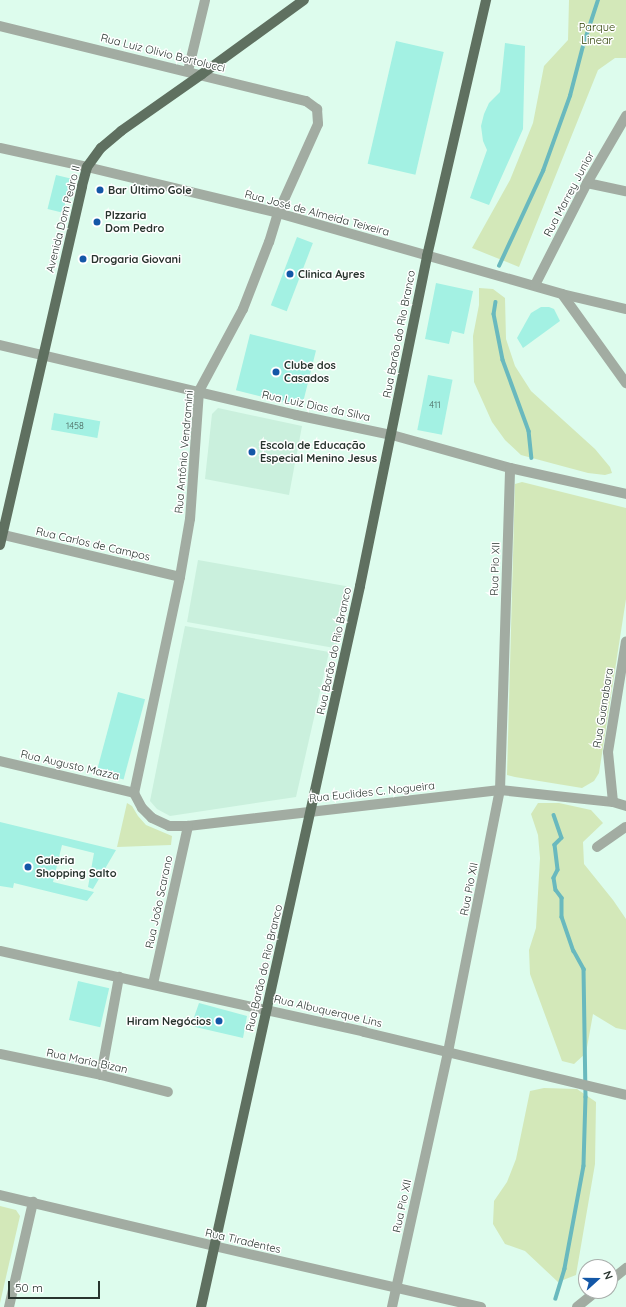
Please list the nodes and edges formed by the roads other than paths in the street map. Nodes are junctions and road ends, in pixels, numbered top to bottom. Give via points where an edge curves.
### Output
1 (205, 0) edge
2 (304, 0) edge
3 (486, 0) edge
4 (0, 26) edge
5 (188, 71) junction
6 (202, 74) junction
7 (317, 109) joint
8 (626, 116) edge
9 (0, 148) edge
10 (88, 167) junction
11 (587, 183) junction
12 (626, 191) edge
13 (278, 213) junction
14 (427, 256) junction
15 (535, 285) junction
16 (562, 294) junction
17 (626, 309) edge
18 (0, 345) edge
19 (43, 356) junction
20 (626, 383) edge
21 (199, 391) junction
22 (392, 435) junction
23 (510, 468) junction
24 (626, 494) edge
25 (1, 534) edge
26 (0, 545) edge
27 (180, 577) junction
28 (626, 642) edge
29 (0, 761) edge
30 (500, 790) junction
31 (134, 793) junction
32 (612, 802) junction
33 (626, 806) edge
34 (311, 811) junction
35 (188, 826) junction
36 (626, 827) edge
37 (597, 847) dead end
38 (0, 951) edge
39 (119, 977) junction
40 (153, 984) junction
41 (267, 1010) junction
42 (448, 1052) junction
43 (0, 1054) edge
44 (101, 1075) junction
45 (168, 1092) dead end
46 (626, 1095) edge
47 (0, 1195) edge
48 (33, 1202) junction
49 (214, 1246) junction
50 (626, 1268) edge
51 (618, 1274) edge
52 (396, 1288) junction
53 (587, 1299) edge
54 (9, 1307) edge
55 (201, 1307) edge
56 (392, 1307) edge
57 (481, 1307) edge
58 (577, 1307) edge

1 - 5 street
2 - 6 main road, Avenida Dom Pedro II
3 - 14 main road, Rua Barão do Rio Branco
4 - 5 street, Rua Luiz Olivio Bortolucci
5 - 6 street, Rua Luiz Olivio Bortolucci
6 - 7 street, Rua Luiz Olivio Bortolucci via 306,101
6 - 10 main road, Avenida Dom Pedro II via 121,130 101,148
7 - 13 street, Rua Antônio Vendramini via 318,124
8 - 11 street, Rua Marrey Junior
9 - 10 street, Rua José de Almeida Teixeira
10 - 13 street, Rua José de Almeida Teixeira
10 - 19 main road, Avenida Dom Pedro II
11 - 12 street
11 - 15 street, Rua Marrey Junior
13 - 14 street, Rua José de Almeida Teixeira
13 - 21 street, Rua Antônio Vendramini via 243,309
14 - 15 street, Rua José de Almeida Teixeira
14 - 22 main road, Rua Barão do Rio Branco
15 - 16 street, Rua José de Almeida Teixeira
16 - 17 street, Rua José de Almeida Teixeira
16 - 20 street
18 - 19 street, Rua Luiz Dias da Silva
19 - 21 street, Rua Luiz Dias da Silva
19 - 25 main road, Avenida Dom Pedro II
21 - 22 street, Rua Luiz Dias da Silva
21 - 27 street, Rua Antônio Vendramini via 190,519
22 - 23 street, Rua Luiz Dias da Silva
22 - 34 main road, Rua Barão do Rio Branco
23 - 24 street, Rua Luiz Dias da Silva
23 - 30 street, Rua Pio XII
25 - 26 main road, Avenida Dom Pedro II
25 - 27 street, Rua Carlos de Campos
27 - 31 street, Rua Antônio Vendramini
28 - 32 street, Rua Guanabara via 608,752
29 - 31 street, Rua Augusto Mazza
30 - 32 street, Rua Euclides C. Nogueira
30 - 34 street, Rua Euclides C. Nogueira
30 - 42 street, Rua Pio XII
31 - 35 street, Rua Euclides C. Nogueira via 142,808 152,818 169,826
32 - 33 street, Rua Euclides C. Nogueira
34 - 35 street, Rua Euclides C. Nogueira
34 - 41 main road, Rua Barão do Rio Branco
35 - 40 street, Rua João Scarano
36 - 37 street
38 - 39 street, Rua Albuquerque Lins
39 - 40 street, Rua Albuquerque Lins
39 - 44 street
40 - 41 street, Rua Albuquerque Lins
41 - 42 street, Rua Albuquerque Lins
41 - 49 main road, Rua Barão do Rio Branco
42 - 46 street, Rua Albuquerque Lins
42 - 52 street, Rua Pio XII
43 - 44 street, Rua Maria Bizan
44 - 45 street, Rua Maria Bizan
47 - 48 street, Rua Tiradentes
48 - 49 street, Rua Tiradentes
48 - 54 street
49 - 52 street, Rua Tiradentes
49 - 55 main road, Rua Barão do Rio Branco
50 - 51 street
52 - 56 street, Rua Pio XII
52 - 57 street, Rua Tiradentes
53 - 58 street

